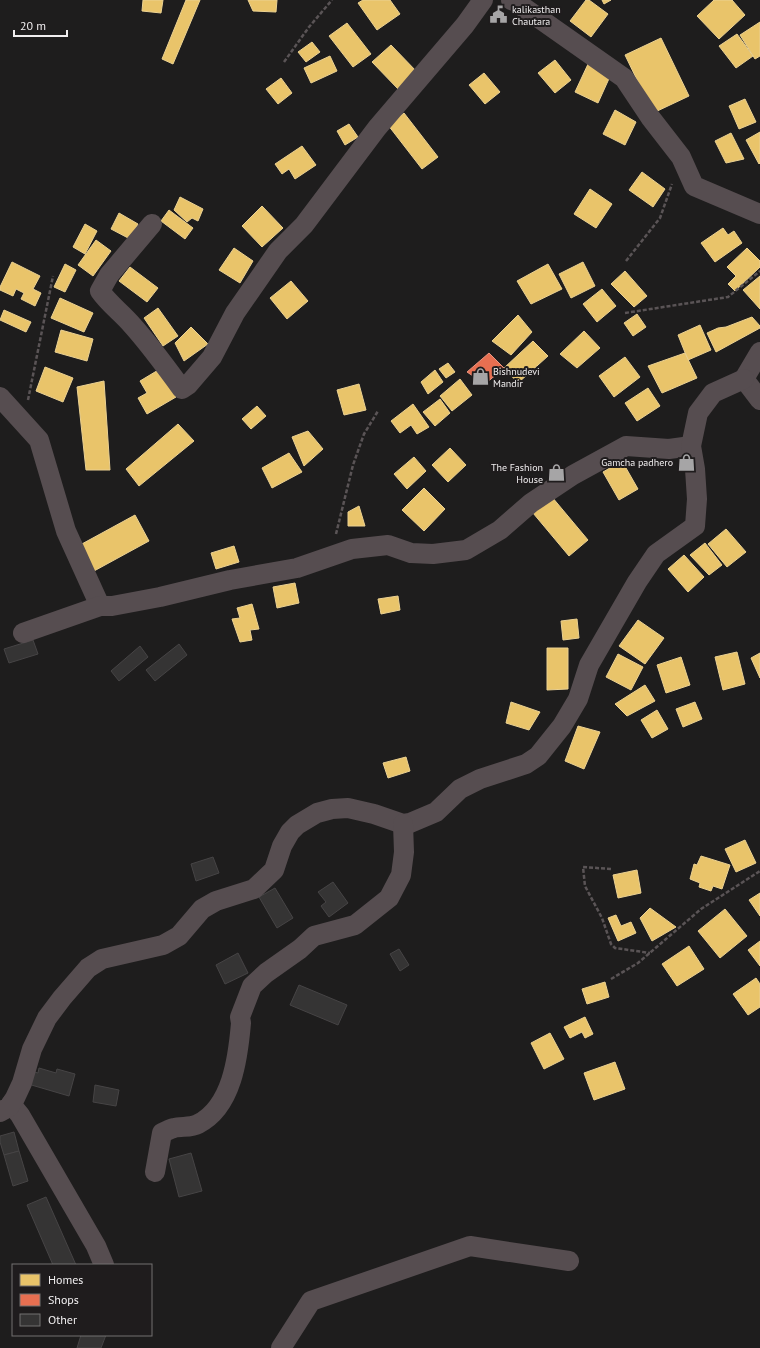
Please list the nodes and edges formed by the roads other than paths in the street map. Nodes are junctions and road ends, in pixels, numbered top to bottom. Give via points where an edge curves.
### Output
1 (483, 0) edge
2 (511, 0) edge
3 (760, 214) edge
4 (152, 224) dead end
5 (760, 352) edge
6 (744, 380) junction
7 (0, 396) edge
8 (760, 400) edge
9 (691, 446) junction
10 (100, 606) junction
11 (23, 633) dead end
12 (403, 824) junction
13 (5, 1108) edge
14 (155, 1172) dead end
15 (569, 1261) dead end
16 (104, 1264) edge
17 (281, 1348) edge

1 - 4 street via 466,25 377,128 304,224 278,251 235,313 212,357 182,389 132,324 100,291 109,275
2 - 3 street via 624,78 681,157 694,186
5 - 6 street
6 - 8 street
6 - 9 street via 713,394 698,413
7 - 10 street via 39,440 66,531
9 - 10 street via 669,449 626,446 573,475 531,503 500,530 466,550 433,554 412,553 388,545 352,550 297,568 230,580 160,597
9 - 12 street via 697,499 695,526 656,554 641,576 589,665 578,699 562,726 538,756 526,764 480,778 460,789 436,812
10 - 11 street
12 - 13 street via 348,808 317,813 296,825 290,832 274,870 254,889 202,909 178,936 164,945 102,959 88,968 46,1018 32,1049 22,1083
12 - 14 street via 404,852 400,875 389,898 355,924 314,936 266,972 252,986 240,1017 236,1065 224,1096 212,1115 197,1125 174,1128 162,1133
13 - 16 street via 20,1115 96,1246
15 - 17 street via 470,1246 312,1301

